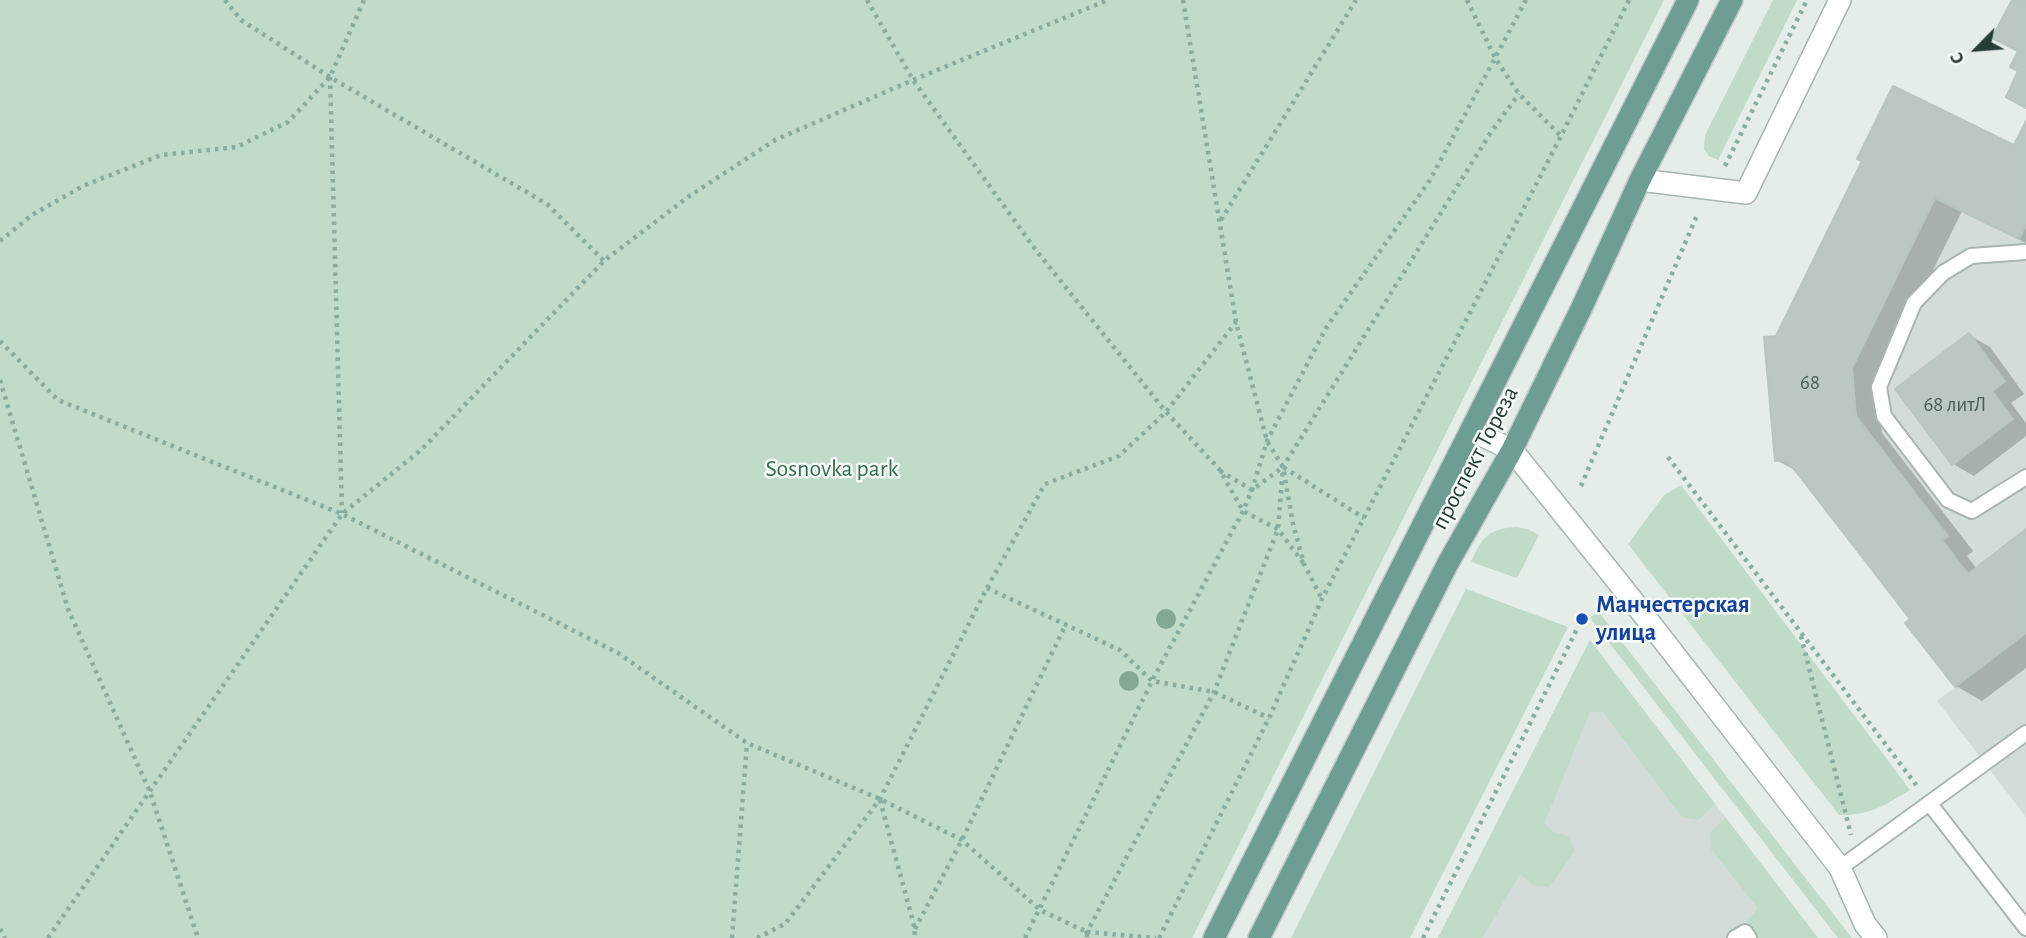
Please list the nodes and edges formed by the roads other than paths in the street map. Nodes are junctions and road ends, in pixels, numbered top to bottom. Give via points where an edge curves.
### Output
1 (1688, 0) edge
2 (1732, 0) edge
3 (1840, 0) edge
4 (1640, 180) junction
5 (2026, 252) edge
6 (1471, 430) junction
7 (1512, 450) junction
8 (2026, 477) edge
9 (2026, 733) edge
10 (1930, 804) junction
11 (1848, 862) junction
12 (2026, 928) edge
13 (1214, 938) edge
14 (1259, 938) edge
15 (1735, 938) edge
16 (1749, 938) edge
17 (1875, 938) edge

1 - 6 main road, проспект Тореза
2 - 4 main road, проспект Тореза
3 - 4 street via 1746,193
4 - 7 main road, проспект Тореза
5 - 8 lane via 1971,256 1943,273 1914,303 1879,387 1884,416 1948,500 1972,510
6 - 7 street
6 - 13 main road, проспект Тореза
7 - 11 street
7 - 14 main road, проспект Тореза via 1448,564
9 - 10 lane
10 - 11 lane
10 - 12 lane
11 - 17 street via 1865,925
15 - 16 lane via 1745,932

